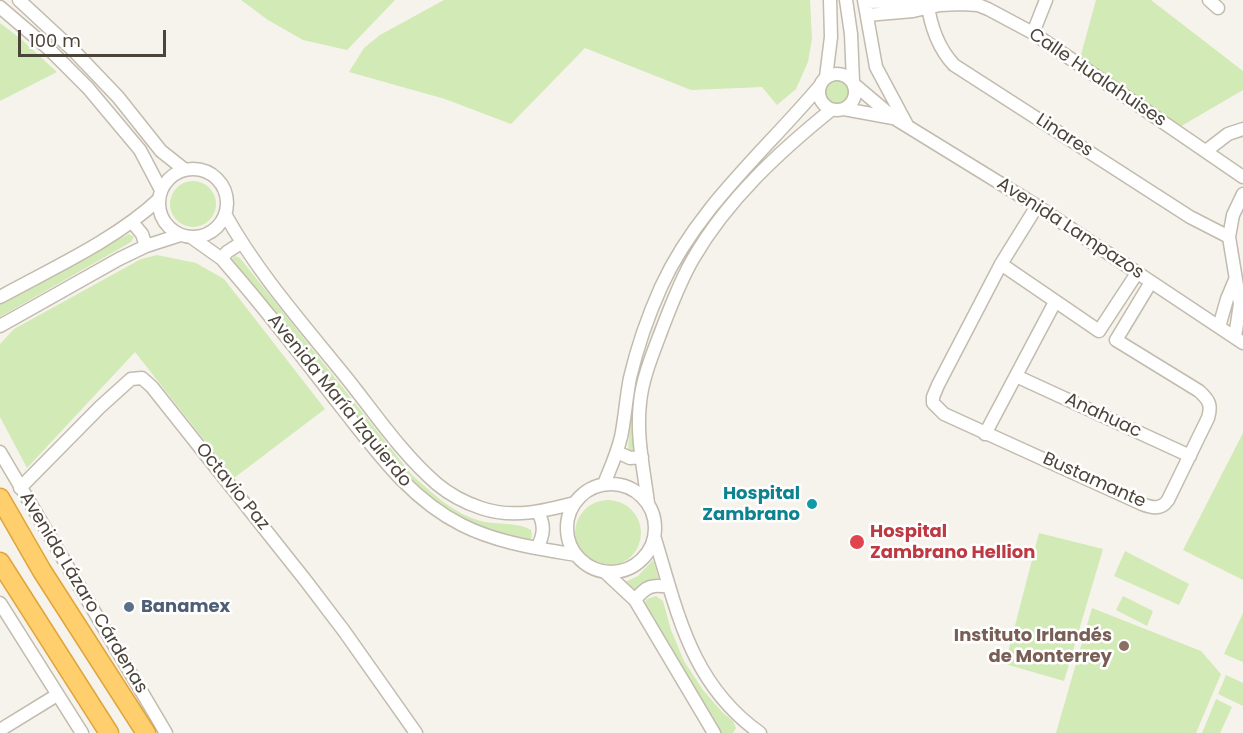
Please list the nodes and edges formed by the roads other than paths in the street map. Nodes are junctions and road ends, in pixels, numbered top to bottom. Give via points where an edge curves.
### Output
1 (19, 0) edge
2 (830, 0) edge
3 (846, 0) edge
4 (1046, 0) edge
5 (864, 1) edge
6 (931, 4) edge
7 (0, 7) edge
8 (867, 15) junction
9 (1033, 33) junction
10 (823, 82) junction
11 (854, 83) junction
12 (838, 109) junction
13 (894, 118) junction
14 (908, 126) junction
15 (1243, 129) edge
16 (1206, 151) junction
17 (185, 170) junction
18 (1243, 177) edge
19 (1243, 194) edge
20 (160, 195) junction
21 (1037, 206) junction
22 (225, 214) junction
23 (132, 222) junction
24 (185, 236) junction
25 (1229, 237) junction
26 (241, 243) junction
27 (146, 246) junction
28 (222, 259) junction
29 (1001, 264) junction
30 (1137, 273) junction
31 (1235, 280) junction
32 (1151, 282) junction
33 (0, 297) edge
34 (1055, 302) junction
35 (0, 325) edge
36 (1219, 327) junction
37 (1239, 340) edge
38 (1016, 376) junction
39 (985, 434) junction
40 (0, 452) edge
41 (617, 452) junction
42 (1190, 456) junction
43 (642, 457) junction
44 (604, 484) junction
45 (20, 488) junction
46 (0, 498) edge
47 (575, 503) junction
48 (648, 503) junction
49 (538, 512) junction
50 (655, 539) junction
51 (537, 548) junction
52 (576, 555) junction
53 (0, 562) edge
54 (605, 572) junction
55 (669, 587) junction
56 (635, 600) junction
57 (0, 603) edge
58 (57, 695) junction
59 (745, 729) edge
60 (0, 730) edge
61 (82, 733) edge
62 (109, 733) edge
63 (146, 733) edge
64 (166, 733) edge
65 (416, 733) edge
66 (714, 733) edge
67 (760, 733) edge

1 - 17 street via 118,97 161,151
2 - 10 street via 831,37
3 - 11 street
4 - 9 street
5 - 6 street, Calle Hualahuises
5 - 8 street
6 - 8 street, Calle Hualahuises
6 - 9 street, Calle Hualahuises via 978,5
6 - 25 street, Linares via 942,50 954,65 1190,217
7 - 20 street via 88,88 140,150
8 - 14 street via 876,67
9 - 16 street, Calle Hualahuises
10 - 11 street via 839,73
10 - 12 street via 819,96 824,105
10 - 41 street via 714,204 674,262 630,376
11 - 12 street via 853,102
11 - 13 street, Avenida Lampazos
12 - 13 street, Avenida Lampazos
12 - 43 street via 800,135 744,190 692,261 670,307 643,386
13 - 14 street, Avenida Lampazos
14 - 21 street, Avenida Lampazos
15 - 16 street via 1228,134
16 - 18 street, Calle Hualahuises
17 - 20 street via 171,177
17 - 22 street via 199,170 222,186
19 - 25 street via 1233,215
20 - 23 street
20 - 24 street via 160,214 168,227
21 - 29 street, Bustamante
21 - 30 street, Avenida Lampazos
22 - 24 street via 218,227 205,235
22 - 26 street, Avenida María Izquierdo
23 - 27 street
23 - 33 street
24 - 27 street
24 - 28 street, Avenida María Izquierdo
25 - 31 street
26 - 28 street
26 - 49 street, Avenida María Izquierdo via 422,471 452,494 482,508
27 - 35 street
28 - 51 street, Avenida María Izquierdo via 406,485 461,525 499,541
29 - 34 street
29 - 39 street, Bustamante via 933,397 939,410
30 - 32 street, Avenida Lampazos
30 - 34 street via 1099,331
31 - 36 street
31 - 37 street via 1240,304
32 - 36 street, Avenida Lampazos
32 - 42 street, Bustamante via 1116,340 1208,400 1208,418
34 - 38 street
36 - 37 street, Avenida Lampazos
38 - 39 street
38 - 42 street, Anahuac
39 - 42 street, Bustamante via 1155,508 1168,500
40 - 45 street, Avenida Lázaro Cárdenas
41 - 43 street via 630,458
41 - 44 street
43 - 48 street
44 - 47 street
44 - 48 street via 628,487
45 - 64 street, Avenida Lázaro Cárdenas
45 - 65 street, Octavio Paz via 131,379 142,378 319,597
46 - 63 highway, Avenida Lázaro Cárdenas
47 - 49 street, Avenida María Izquierdo
47 - 52 street via 567,531
48 - 50 street
49 - 51 street via 544,527
50 - 54 street via 638,562
50 - 55 street
51 - 52 street, Avenida María Izquierdo
52 - 54 street
53 - 62 highway
54 - 56 street
55 - 56 street via 651,585
55 - 59 street via 694,657
56 - 66 street
57 - 58 street
58 - 60 street
58 - 61 street
59 - 67 street

